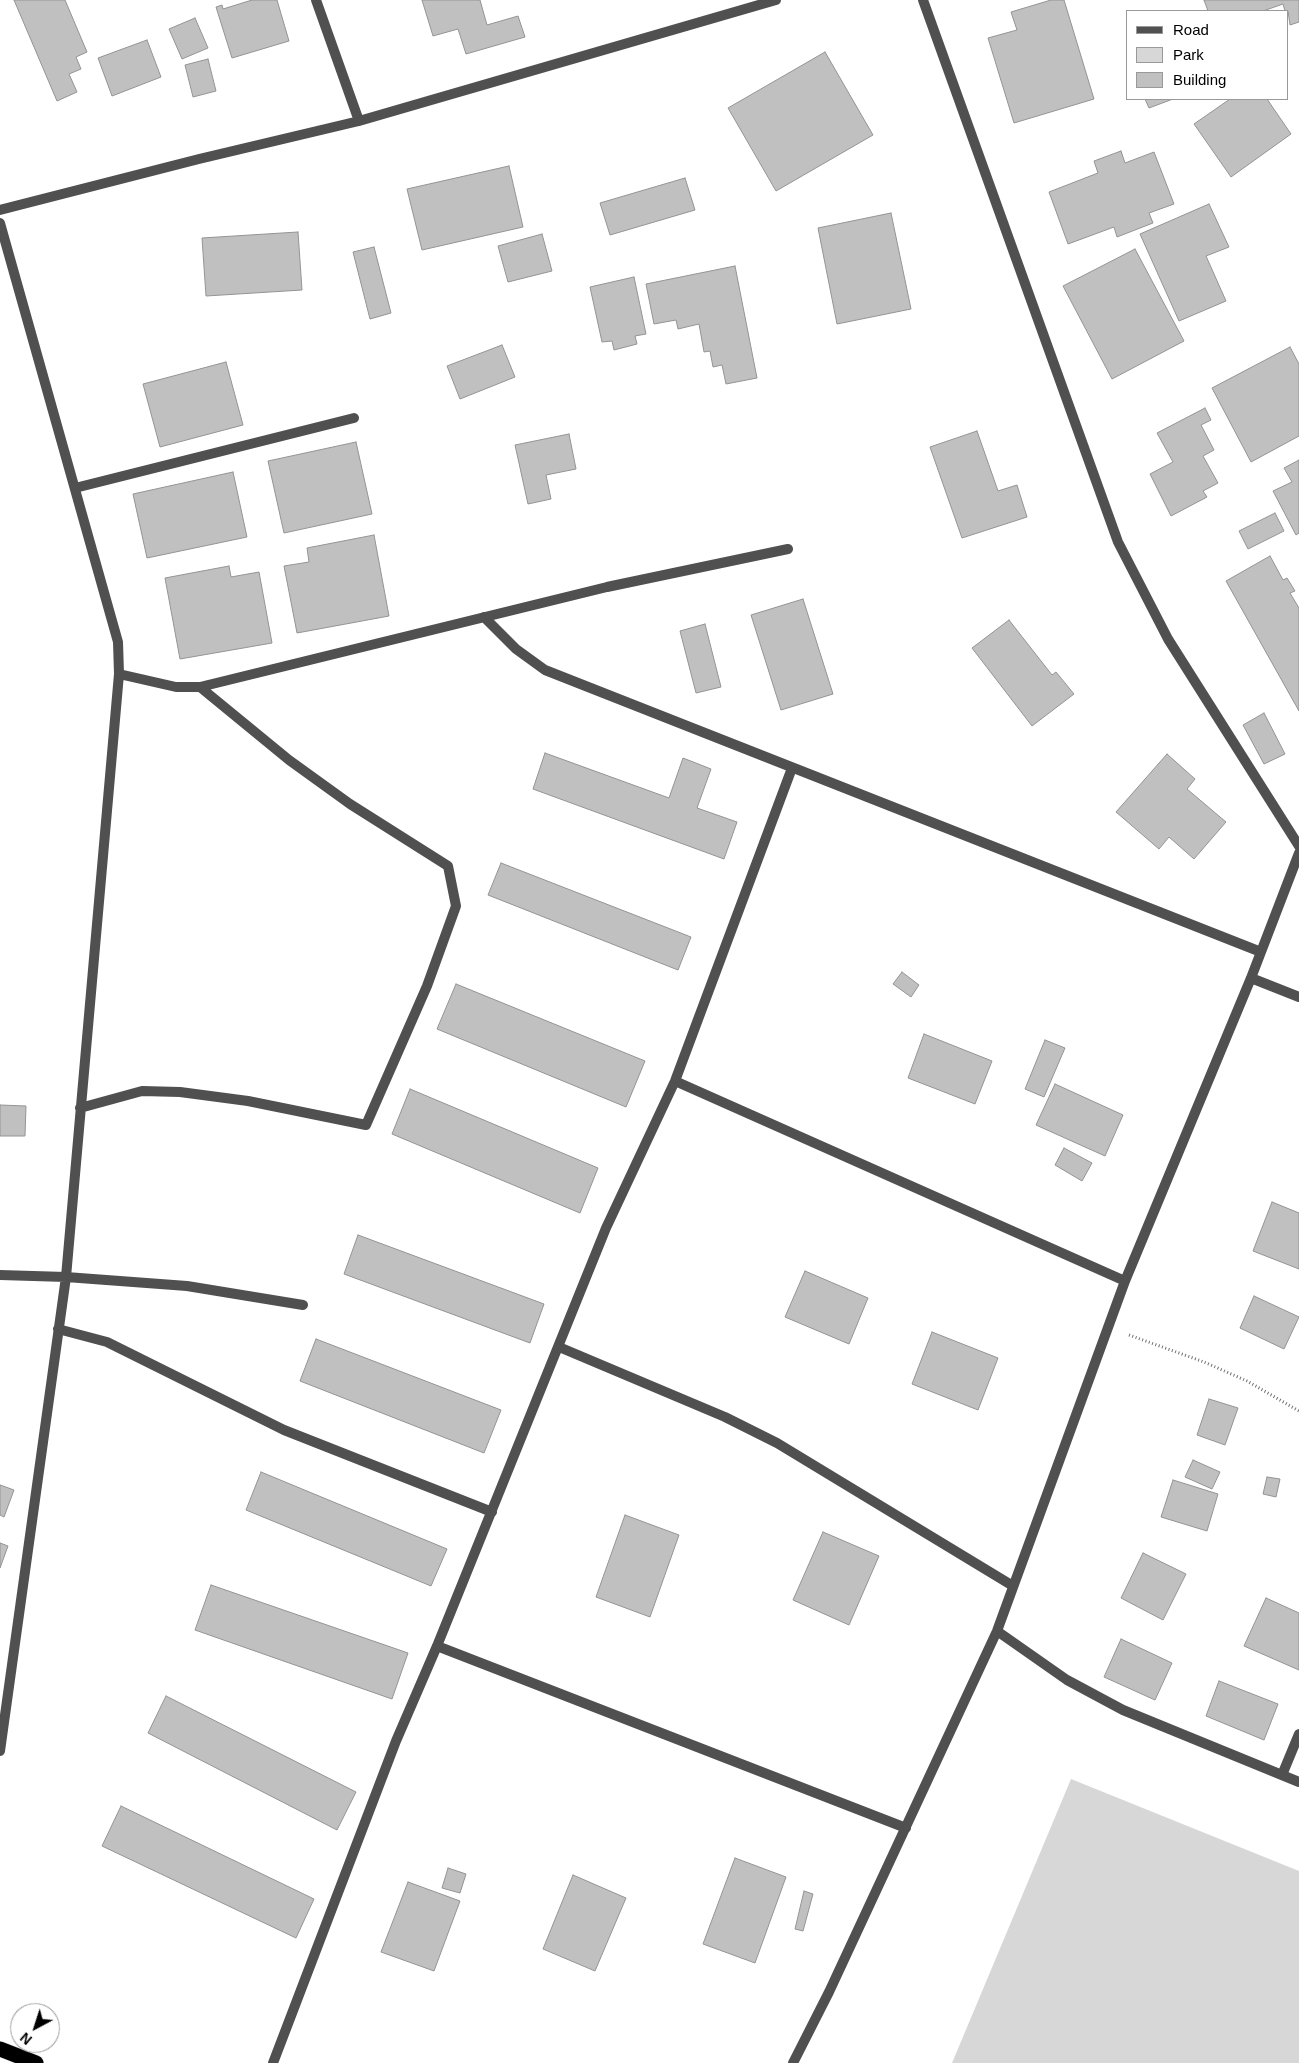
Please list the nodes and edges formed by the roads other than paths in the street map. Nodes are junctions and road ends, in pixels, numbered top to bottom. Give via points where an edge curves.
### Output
1 (316, 0) edge
2 (776, 0) edge
3 (923, 0) edge
4 (359, 121) junction
5 (0, 210) edge
6 (0, 223) edge
7 (354, 418) dead end
8 (75, 488) junction
9 (788, 549) dead end
10 (484, 617) junction
11 (119, 674) junction
12 (200, 687) junction
13 (792, 768) junction
14 (1299, 846) edge
15 (1299, 853) edge
16 (1261, 952) junction
17 (1251, 978) junction
18 (1299, 997) edge
19 (675, 1081) junction
20 (80, 1108) junction
21 (0, 1275) edge
22 (66, 1276) junction
23 (1125, 1280) junction
24 (303, 1305) dead end
25 (58, 1329) junction
26 (559, 1347) junction
27 (492, 1512) junction
28 (1014, 1586) junction
29 (997, 1631) junction
30 (437, 1646) junction
31 (1299, 1734) edge
32 (0, 1751) edge
33 (1282, 1775) junction
34 (1299, 1782) edge
35 (906, 1828) junction
36 (0, 2049) edge
37 (36, 2063) edge
38 (273, 2063) edge
39 (793, 2063) edge

1 - 4 street
2 - 4 street
3 - 14 street via 1118,542 1168,639
4 - 5 street via 199,158
6 - 8 street
7 - 8 street
8 - 11 street via 118,642
9 - 10 street
10 - 12 street
10 - 13 street via 516,649 546,670
11 - 12 street via 176,687
11 - 20 street
12 - 20 street via 289,760 448,866 456,906 426,986 366,1125 248,1101 180,1092 142,1091
13 - 16 street
13 - 19 street
15 - 16 street
16 - 17 street
17 - 18 street
17 - 23 street
19 - 23 street
19 - 26 street via 606,1228
20 - 22 street
21 - 22 street
22 - 24 street via 186,1286
22 - 25 street
23 - 28 street
25 - 27 street via 107,1342 284,1430
25 - 32 street
26 - 27 street
26 - 28 street via 777,1443
27 - 30 street
28 - 29 street
29 - 33 street via 1067,1680 1123,1710
29 - 35 street
30 - 35 street
30 - 38 street via 396,1741
31 - 33 street
33 - 34 street
35 - 39 street via 830,1992
36 - 37 highway

